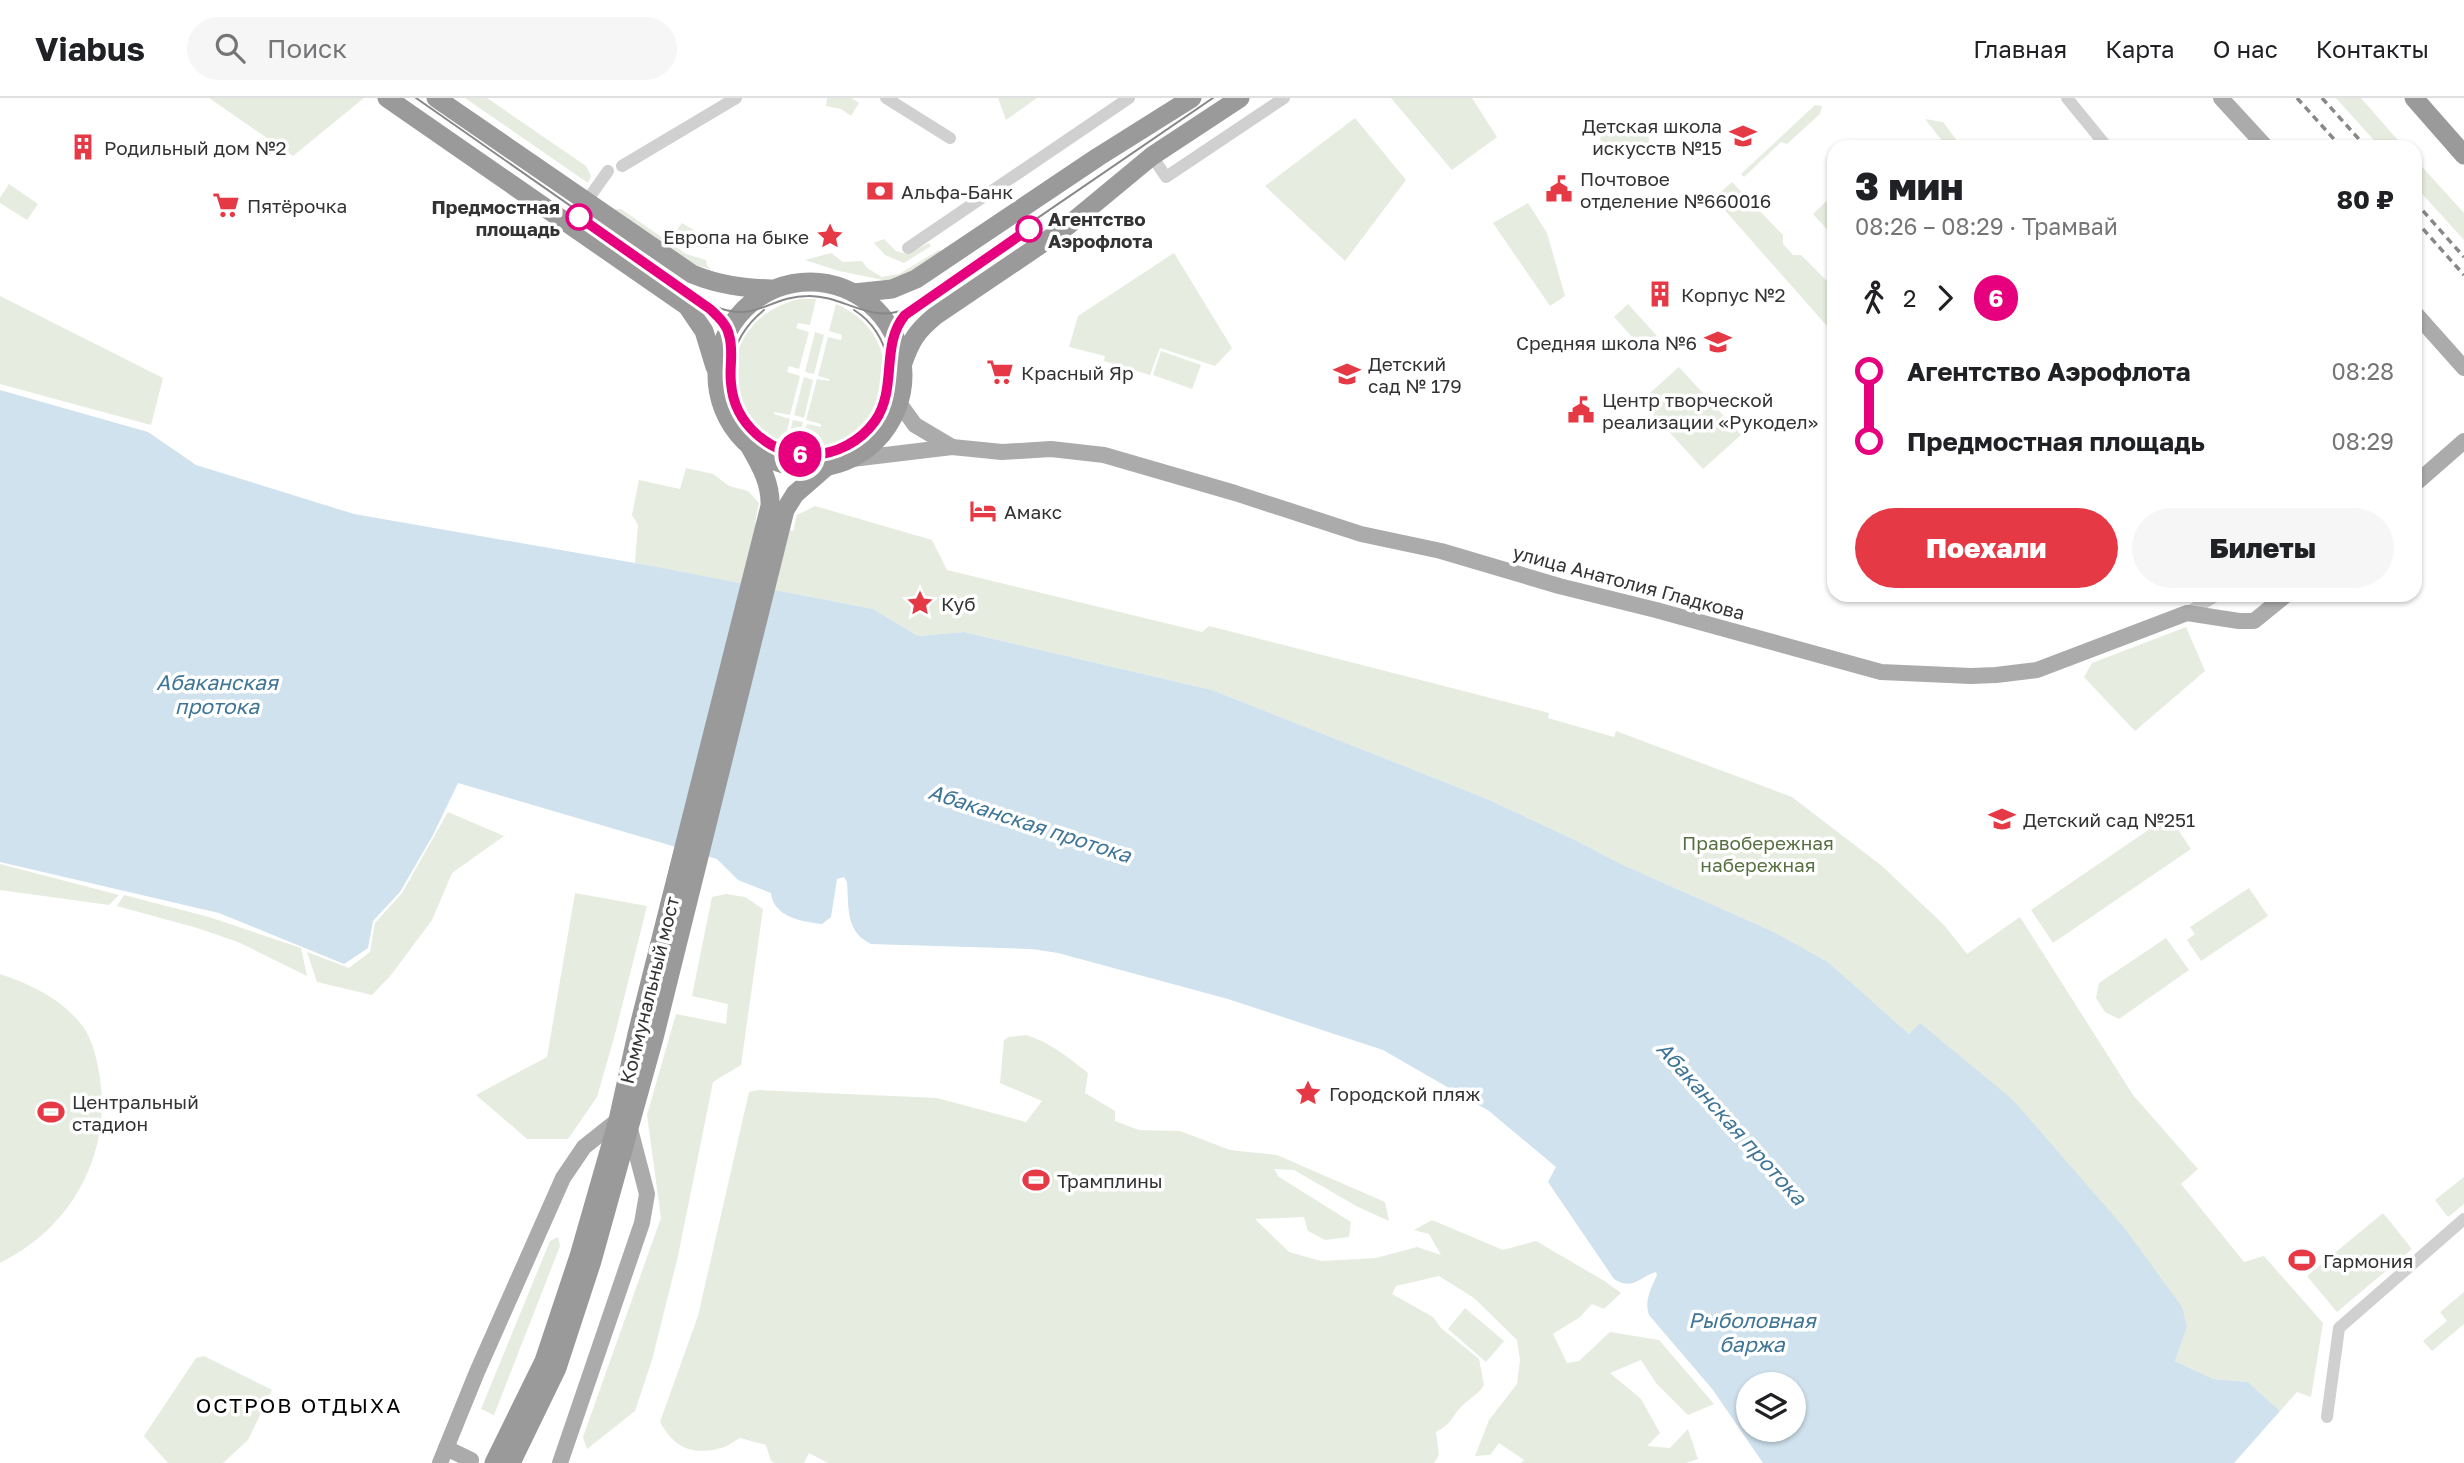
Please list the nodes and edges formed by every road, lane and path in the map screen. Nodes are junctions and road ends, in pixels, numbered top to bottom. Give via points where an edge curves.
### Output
1 (387, 98) edge
2 (436, 98) edge
3 (736, 98) edge
4 (886, 98) edge
5 (1129, 98) edge
6 (1192, 98) edge
7 (1240, 98) edge
8 (1284, 98) edge
9 (2067, 98) edge
10 (2221, 98) edge
11 (2414, 98) edge
12 (950, 138) dead end
13 (2101, 140) edge
14 (2260, 140) edge
15 (2464, 155) edge
16 (1152, 156) junction
17 (622, 166) dead end
18 (608, 171) dead end
19 (586, 202) junction
20 (908, 248) dead end
21 (772, 289) junction
22 (854, 293) junction
23 (2422, 321) edge
24 (903, 365) junction
25 (2464, 368) edge
26 (717, 371) junction
27 (899, 403) junction
28 (2463, 442) edge
29 (750, 447) junction
30 (952, 447) junction
31 (852, 459) junction
32 (826, 467) junction
33 (2422, 478) edge
34 (778, 508) junction
35 (2205, 602) edge
36 (2277, 602) edge
37 (2187, 613) junction
38 (623, 1123) junction
39 (2464, 1219) edge
40 (2326, 1417) dead end
41 (443, 1455) edge
42 (471, 1460) dead end
43 (494, 1463) edge
44 (511, 1463) edge
45 (560, 1463) edge

1 - 26 highway via 687,306 704,331
2 - 19 highway
3 - 17 street
4 - 12 street
5 - 20 street
6 - 22 highway via 916,279 892,289
7 - 16 highway
8 - 16 street via 1166,177
9 - 13 street
10 - 14 main road
11 - 15 highway
16 - 24 highway via 1065,228 935,316 910,342
18 - 19 street
19 - 21 highway via 692,274 740,288
21 - 22 highway via 806,282
21 - 26 highway via 750,303 733,322 721,345
22 - 24 highway via 887,323
23 - 25 main road
24 - 27 highway
26 - 29 highway via 725,415
27 - 30 main road via 915,425
27 - 31 highway via 884,432
28 - 33 main road
29 - 32 highway via 778,463
29 - 34 highway
30 - 31 main road
30 - 37 main road, улица Анатолия Гладкова via 1104,455 1361,534 1441,551 1881,672 1971,676 2037,670
31 - 32 highway
32 - 34 highway
34 - 38 highway, Коммунальный мост
35 - 37 street
36 - 37 main road via 2254,621
38 - 41 main road via 584,1147 563,1178
38 - 43 highway, Коммунальный мост via 544,1361
38 - 44 highway, Коммунальный мост via 592,1262 557,1368
38 - 45 main road via 647,1202
39 - 40 street via 2339,1328
41 - 42 main road

